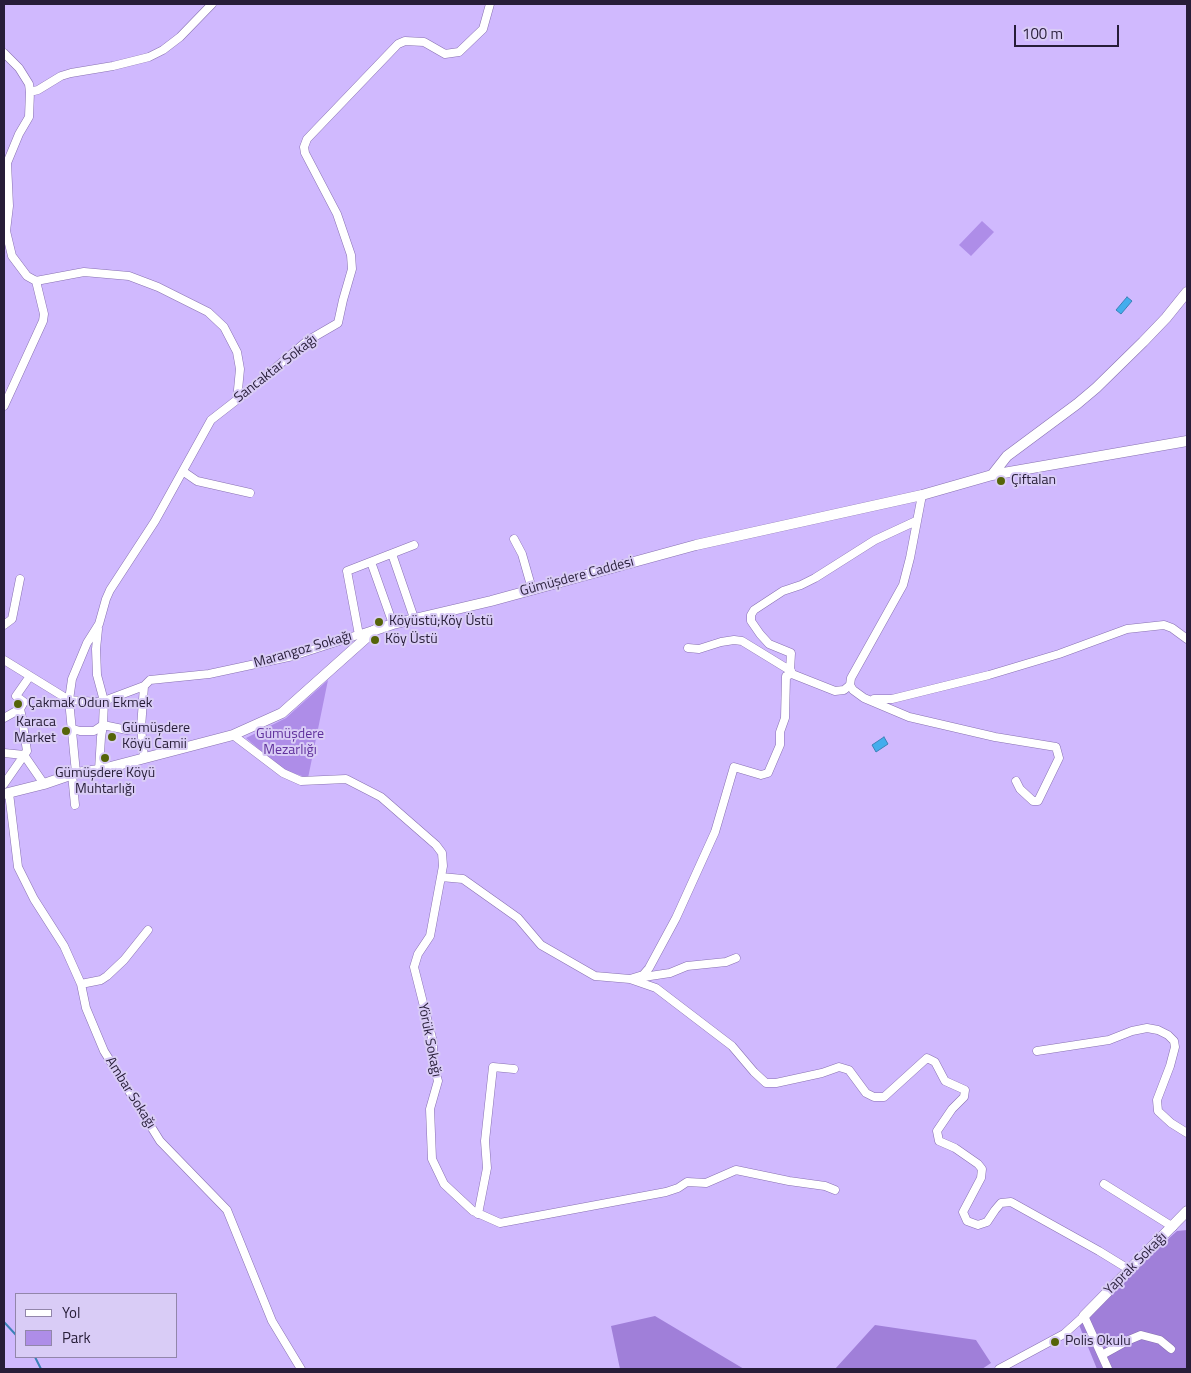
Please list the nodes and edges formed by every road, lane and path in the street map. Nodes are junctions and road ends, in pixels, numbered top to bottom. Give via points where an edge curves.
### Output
1 (212, 4) edge
2 (490, 4) edge
3 (4, 53) edge
4 (30, 92) junction
5 (5, 228) edge
6 (36, 281) junction
7 (1187, 292) edge
8 (236, 400) junction
9 (4, 406) edge
10 (1187, 441) edge
11 (184, 472) junction
12 (992, 475) junction
13 (250, 493) dead end
14 (922, 495) junction
15 (916, 521) junction
16 (514, 539) dead end
17 (414, 545) dead end
18 (392, 554) junction
19 (371, 562) junction
20 (20, 579) dead end
21 (532, 589) junction
22 (414, 618) junction
23 (99, 624) junction
24 (393, 624) junction
25 (4, 625) edge
26 (375, 630) junction
27 (359, 634) junction
28 (1187, 639) edge
29 (688, 648) dead end
30 (4, 660) edge
31 (791, 672) junction
32 (30, 676) junction
33 (850, 685) junction
34 (144, 686) junction
35 (864, 698) junction
36 (69, 700) junction
37 (104, 701) junction
38 (20, 710) junction
39 (4, 718) edge
40 (103, 725) junction
41 (141, 728) junction
42 (73, 729) junction
43 (233, 735) junction
44 (4, 753) edge
45 (24, 755) junction
46 (144, 757) junction
47 (99, 770) junction
48 (74, 774) junction
49 (1016, 781) dead end
50 (44, 784) junction
51 (5, 790) edge
52 (75, 805) dead end
53 (441, 877) junction
54 (148, 930) dead end
55 (736, 958) dead end
56 (630, 979) junction
57 (81, 984) junction
58 (1037, 1051) dead end
59 (514, 1069) dead end
60 (1187, 1133) edge
61 (1104, 1184) dead end
62 (835, 1190) dead end
63 (1187, 1211) edge
64 (478, 1214) junction
65 (1173, 1227) junction
66 (1130, 1270) junction
67 (1084, 1316) junction
68 (1171, 1349) dead end
69 (1102, 1355) junction
70 (301, 1369) edge
71 (998, 1369) edge
72 (1108, 1369) edge

1 - 4 street via 180,37 149,57 71,73
2 - 8 street, Sancaktar Sokağı via 484,29 459,52 445,54 424,42 398,44 306,139 305,153 337,214 351,255 352,269 338,323 307,341
3 - 4 street via 19,68
4 - 5 street via 29,117 18,134 7,163 9,206
5 - 6 street via 12,256 27,276
6 - 8 street via 84,272 129,276 204,309 224,327 237,352 240,369
6 - 9 street via 43,321
7 - 12 street via 1149,336 1096,388 1007,456
8 - 11 street, Sancaktar Sokağı via 212,420
10 - 12 street, Gümüşdere Caddesi
11 - 13 street via 197,481
11 - 23 street, Sancaktar Sokağı via 110,590
12 - 14 street, Gümüşdere Caddesi
14 - 15 street
14 - 21 street, Gümüşdere Caddesi via 696,544
15 - 31 street via 875,540 815,578 783,591 754,610 752,621 768,644 791,653
15 - 33 street via 903,585
16 - 21 street
17 - 18 street
18 - 19 street
18 - 22 street
19 - 24 street
19 - 27 street via 347,571
20 - 25 street via 12,619
21 - 22 street, Gümüşdere Caddesi
22 - 24 street, Gümüşdere Caddesi
23 - 36 street, Sancaktar Sokağı via 74,670
23 - 37 street via 97,675
24 - 26 street, Gümüşdere Caddesi
26 - 27 street, Marangoz Sokağı
26 - 43 street, Gümüşdere Caddesi via 282,713
27 - 34 street, Marangoz Sokağı via 293,656 198,675 150,680
28 - 35 street via 1164,625 1127,629 989,675 892,699
29 - 31 street via 742,641
30 - 32 street
31 - 33 street via 835,691
31 - 56 street via 785,682 785,718 780,745 768,773 761,775 734,767 715,832 676,918 649,968 642,975
32 - 36 street
32 - 38 street via 16,696 24,702
33 - 35 street
34 - 37 street, Marangoz Sokağı
34 - 41 street
35 - 49 street via 909,717 995,737 1056,746 1059,758 1038,801 1033,801
36 - 37 street
36 - 42 street, Sancaktar Sokağı
37 - 40 street
38 - 39 street
38 - 45 street via 27,751
40 - 41 street via 127,730
40 - 42 street via 94,731
40 - 47 street
41 - 46 street
42 - 48 street, Sancaktar Sokağı
43 - 46 street, Gümüşdere Caddesi
43 - 53 street, Yörük Sokağı via 284,773 301,781 346,780 381,797 442,853
44 - 45 street
45 - 50 street
45 - 51 street
46 - 47 street, Gümüşdere Caddesi
47 - 48 street, Gümüşdere Caddesi
48 - 50 street, Gümüşdere Caddesi
48 - 52 street, Sancaktar Sokağı
50 - 51 street, Gümüşdere Caddesi
51 - 57 street, Ambar Sokağı via 18,867 64,946
53 - 56 street via 462,879 518,918 541,945 595,976
53 - 64 street, Yörük Sokağı via 430,936 414,967 433,1042 433,1063 438,1081 430,1109 432,1159 444,1184
54 - 57 street via 107,976
55 - 56 street
56 - 66 street via 656,988 732,1046 766,1082 776,1083 839,1067 849,1070 866,1093 884,1097 927,1058 935,1062 945,1081 964,1090 964,1097 937,1131 939,1141 955,1148 982,1170 963,1212 967,1221 978,1225 986,1222 1002,1204 1012,1202
57 - 70 street, Ambar Sokağı via 86,1008 104,1051 160,1141 227,1210 272,1322
58 - 60 street via 1109,1040 1146,1028 1168,1035 1175,1047 1157,1100 1158,1111
59 - 64 street via 494,1067 485,1141 487,1168
61 - 65 street
62 - 64 street, Yörük Sokağı via 736,1170 706,1183 687,1182 666,1192 500,1223
63 - 65 street, Yaprak Sokağı
65 - 66 street, Yaprak Sokağı
66 - 67 street, Yaprak Sokağı
67 - 69 street
67 - 71 street via 1064,1334
68 - 69 street via 1160,1340 1141,1335
69 - 72 street

